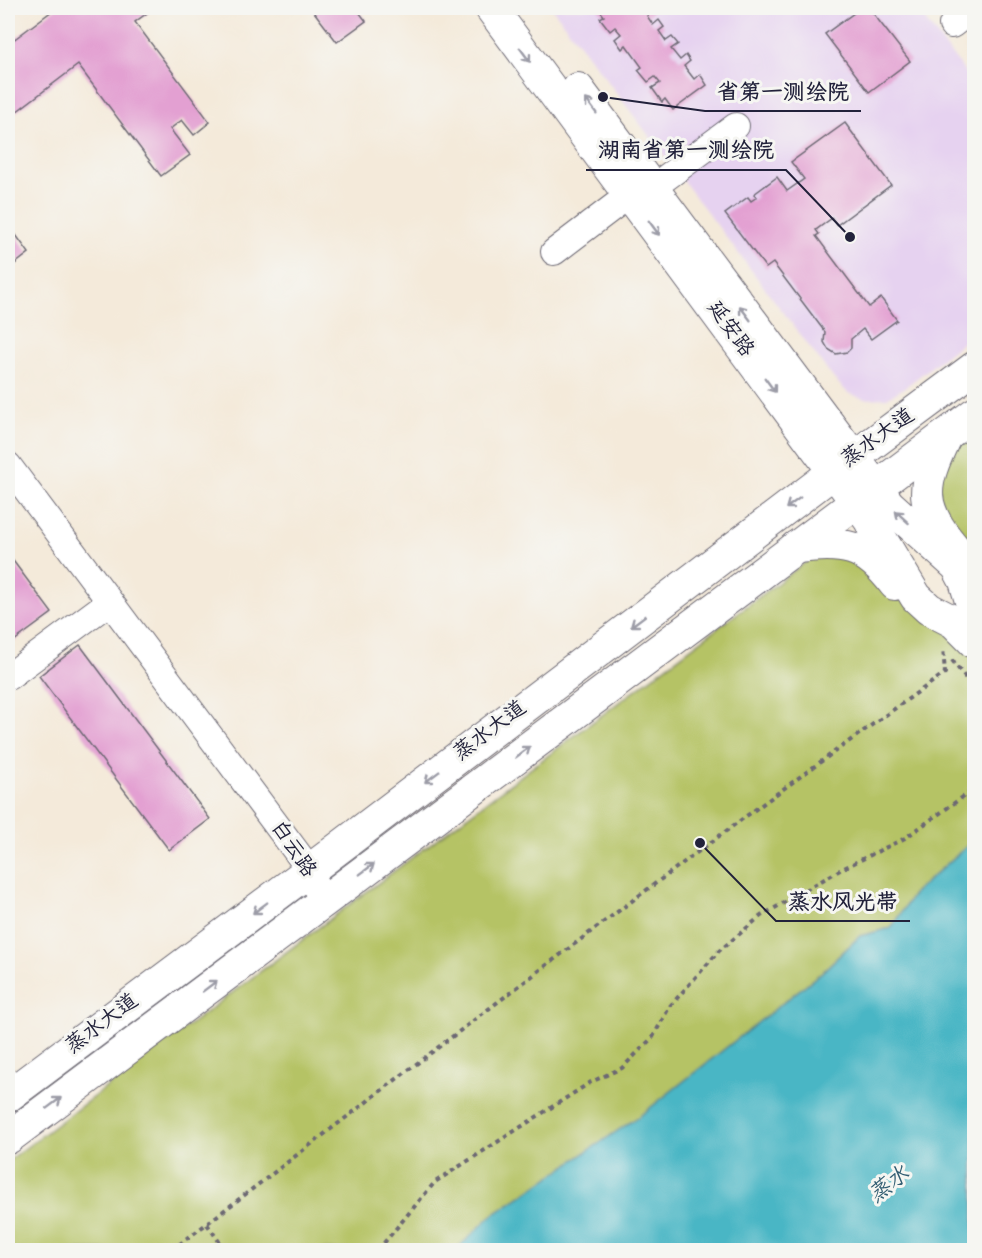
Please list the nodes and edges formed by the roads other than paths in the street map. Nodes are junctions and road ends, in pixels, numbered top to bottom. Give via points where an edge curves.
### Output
1 (491, 8) edge
2 (517, 8) edge
3 (975, 8) edge
4 (952, 25) dead end
5 (736, 126) dead end
6 (641, 192) junction
7 (554, 252) dead end
8 (975, 368) edge
9 (975, 414) edge
10 (946, 435) junction
11 (844, 464) junction
12 (8, 465) edge
13 (8, 483) edge
14 (866, 495) junction
15 (796, 547) junction
16 (101, 608) junction
17 (964, 626) edge
18 (8, 677) edge
19 (304, 875) junction
20 (322, 902) junction
21 (8, 1095) edge
22 (8, 1138) edge

1 -> 6 main road, 延安路
6 -> 2 main road, 延安路
3 - 4 street
5 - 6 street
6 - 7 street
6 - 11 main road, 延安路
8 - 11 main road, 蒸水大道
9 - 10 main road, 蒸水大道
10 - 14 main road, 蒸水大道
10 - 17 main road via 931,465 926,488 936,525 966,561 974,579
11 - 14 main road, 延安路
11 -> 19 main road, 蒸水大道
12 - 19 street, 白云路
13 - 16 street, 白云路
14 - 15 main road, 蒸水大道
14 - 17 main road, 延安路 via 916,597 929,609
17 -> 14 main road, 延安路 via 965,581 957,566 889,505
15 - 17 main road via 831,543 854,548 871,558 921,614
20 -> 15 main road, 蒸水大道
16 - 18 street
16 - 19 street, 白云路
19 - 20 street, 白云路
19 -> 21 main road, 蒸水大道
22 -> 20 main road, 蒸水大道

